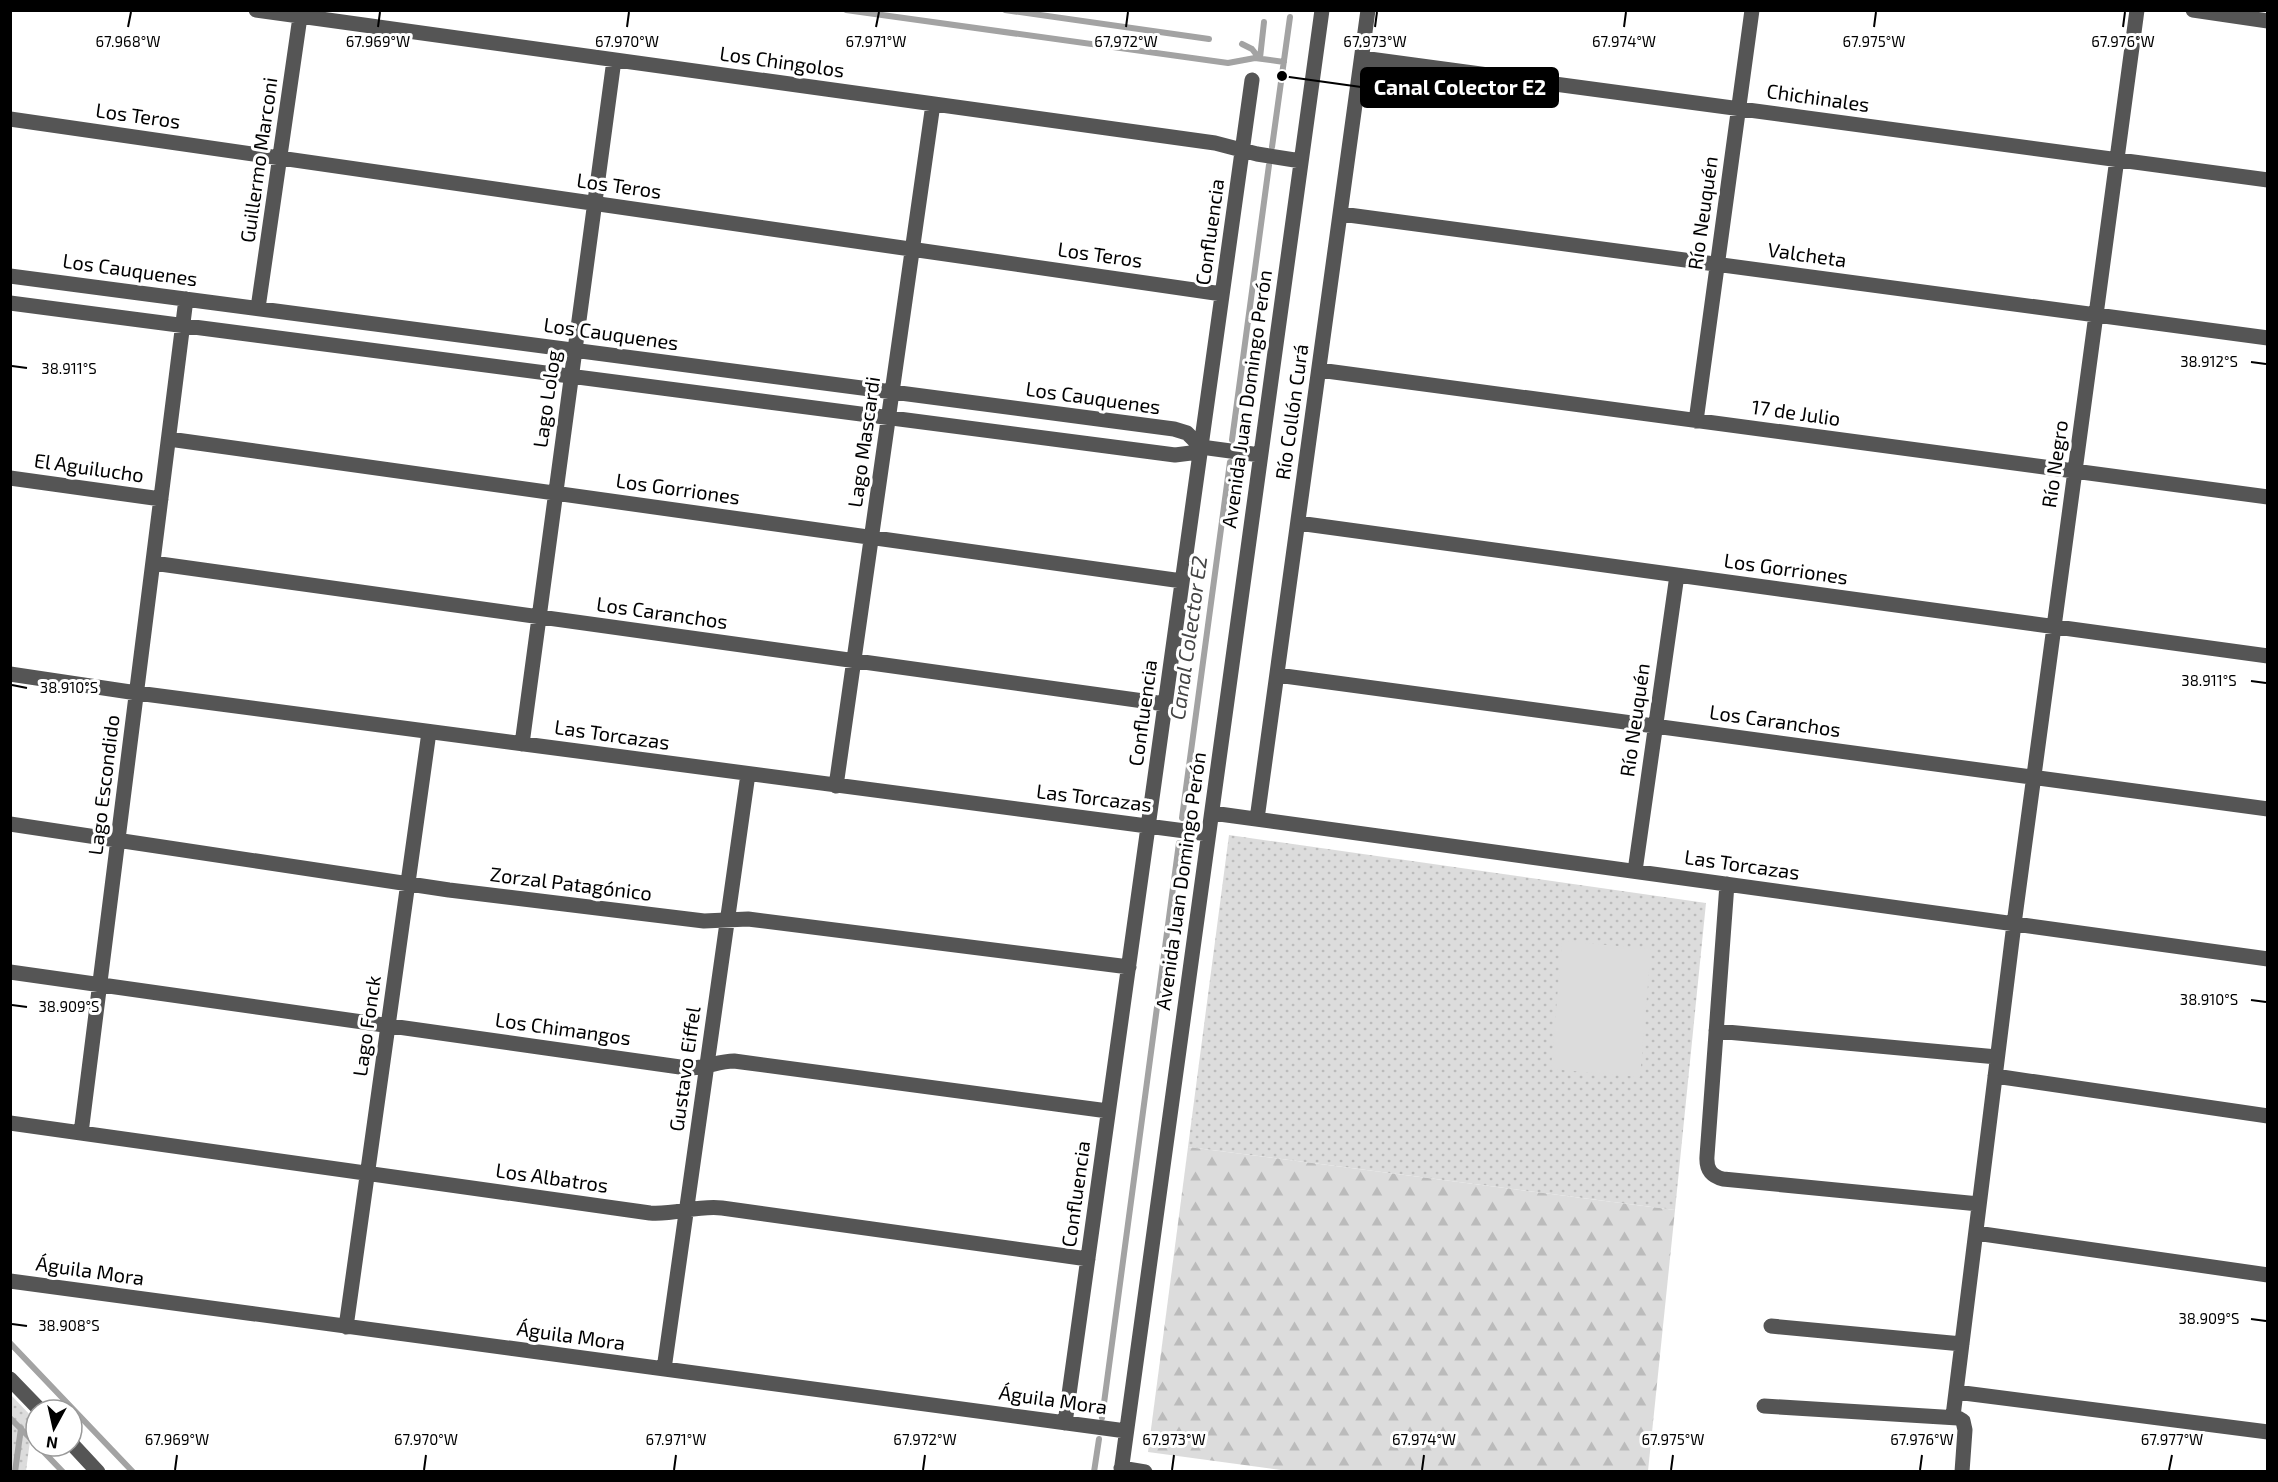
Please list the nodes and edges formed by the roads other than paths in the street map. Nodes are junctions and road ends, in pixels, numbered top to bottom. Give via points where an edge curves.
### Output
1 (256, 10) edge
2 (1322, 10) edge
3 (1368, 10) edge
4 (1752, 10) edge
5 (2137, 10) edge
6 (2193, 10) edge
7 (300, 17) junction
8 (2268, 21) edge
9 (1362, 58) junction
10 (614, 60) junction
11 (1252, 80) dead end
12 (933, 104) junction
13 (1738, 109) junction
14 (10, 119) edge
15 (1242, 150) junction
16 (280, 158) junction
17 (2117, 160) junction
18 (1301, 161) junction
19 (2268, 180) edge
20 (594, 203) junction
21 (1341, 214) junction
22 (912, 249) junction
23 (1718, 264) junction
24 (10, 276) edge
25 (1222, 294) junction
26 (186, 299) junction
27 (10, 303) edge
28 (258, 308) junction
29 (2096, 315) junction
30 (183, 326) junction
31 (2268, 338) edge
32 (574, 350) junction
33 (1319, 370) junction
34 (571, 377) junction
35 (892, 392) junction
36 (888, 418) junction
37 (1696, 421) junction
38 (169, 439) junction
39 (1201, 447) junction
40 (1260, 455) junction
41 (2075, 471) junction
42 (10, 478) edge
43 (555, 493) junction
44 (2268, 497) edge
45 (161, 499) junction
46 (1298, 523) junction
47 (872, 538) junction
48 (153, 563) junction
49 (1677, 575) junction
50 (1182, 581) junction
51 (539, 616) junction
52 (2054, 627) junction
53 (2268, 656) edge
54 (854, 660) junction
55 (10, 674) edge
56 (1277, 675) junction
57 (136, 693) junction
58 (1165, 704) junction
59 (1656, 726) junction
60 (429, 732) junction
61 (522, 744) junction
62 (748, 774) junction
63 (2033, 777) junction
64 (836, 786) junction
65 (2268, 809) edge
66 (1212, 813) junction
67 (1257, 819) junction
68 (10, 824) edge
69 (1148, 827) junction
70 (1208, 834) junction
71 (118, 840) junction
72 (1635, 872) junction
73 (408, 884) junction
74 (1727, 884) junction
75 (727, 919) junction
76 (2014, 924) junction
77 (2268, 959) edge
78 (1128, 967) junction
79 (10, 972) edge
80 (100, 984) junction
81 (388, 1026) junction
82 (1716, 1031) junction
83 (1997, 1057) junction
84 (706, 1067) junction
85 (1995, 1076) junction
86 (1108, 1111) junction
87 (2268, 1116) edge
88 (10, 1123) edge
89 (81, 1133) junction
90 (368, 1173) junction
91 (1979, 1204) junction
92 (686, 1210) junction
93 (1976, 1233) junction
94 (1088, 1259) junction
95 (2268, 1275) edge
96 (10, 1281) edge
97 (1771, 1326) dead end
98 (346, 1327) junction
99 (1962, 1344) junction
100 (664, 1369) junction
101 (10, 1379) edge
102 (1956, 1392) junction
103 (28, 1398) edge
104 (1764, 1406) dead end
105 (1953, 1416) junction
106 (1065, 1423) junction
107 (1126, 1431) junction
108 (2268, 1431) edge
109 (84, 1457) edge
110 (1121, 1470) edge
111 (98, 1472) edge
112 (1145, 1472) edge
113 (1962, 1472) edge

1 - 7 street, Los Chingolos
2 - 18 street, Avenida Juan Domingo Perón
3 - 9 street, Río Collón Curá
4 - 13 street, Río Neuquén
5 - 17 street, Río Negro
6 - 8 street
7 - 10 street, Los Chingolos
7 - 16 street, Guillermo Marconi
9 - 13 street, Chichinales
9 - 21 street, Río Collón Curá
10 - 12 street, Los Chingolos
10 - 20 street, Lago Lolog
11 - 15 street, Confluencia
12 - 15 street, Los Chingolos
12 - 22 street, Lago Mascardi
13 - 17 street, Chichinales
13 - 23 street, Río Neuquén
14 - 16 street, Los Teros
15 - 18 street, Los Chingolos
15 - 25 street, Confluencia
16 - 20 street, Los Teros
16 - 28 street, Guillermo Marconi
17 - 19 street, Chichinales
17 - 29 street, Río Negro
18 - 40 street, Avenida Juan Domingo Perón
20 - 22 street, Los Teros
20 - 32 street, Lago Lolog
21 - 23 street, Valcheta
21 - 33 street, Río Collón Curá
22 - 25 street, Los Teros
22 - 35 street, Lago Mascardi
23 - 29 street, Valcheta
23 - 37 street, Río Neuquén
24 - 26 street, Los Cauquenes
25 - 39 street, Confluencia
26 - 28 street, Los Cauquenes
26 - 30 street, Lago Escondido
27 - 30 street, Los Cauquenes
28 - 32 street, Los Cauquenes
29 - 31 street, Valcheta
29 - 41 street, Río Negro
30 - 34 street, Los Cauquenes
30 - 38 street, Lago Escondido
32 - 34 street, Lago Lolog
32 - 35 street, Los Cauquenes
33 - 37 street, 17 de Julio
33 - 46 street, Río Collón Curá
34 - 36 street, Los Cauquenes
34 - 43 street, Lago Lolog
35 - 36 street, Lago Mascardi
35 - 39 street, Los Cauquenes via 1174,429
36 - 39 street, Los Cauquenes via 1175,455
36 - 47 street, Lago Mascardi
37 - 41 street, 17 de Julio
38 - 43 street, Los Gorriones
38 - 45 street, Lago Escondido
39 - 40 street, Los Cauquenes
39 - 50 street, Confluencia
40 - 66 street, Avenida Juan Domingo Perón
41 - 44 street, 17 de Julio
41 - 52 street, Río Negro
42 - 45 street, El Aguilucho
43 - 47 street, Los Gorriones
43 - 51 street, Lago Lolog
45 - 48 street, Lago Escondido
46 - 49 street, Los Gorriones
46 - 56 street, Río Collón Curá
47 - 50 street, Los Gorriones
47 - 54 street, Lago Mascardi
48 - 51 street, Los Caranchos
48 - 57 street, Lago Escondido
49 - 52 street, Los Gorriones
49 - 59 street, Río Neuquén
50 - 58 street, Confluencia
51 - 54 street, Los Caranchos
51 - 61 street, Lago Lolog
52 - 53 street, Los Gorriones
52 - 63 street, Río Negro
54 - 58 street, Los Caranchos
54 - 64 street, Lago Mascardi
55 - 57 street, Las Torcazas
56 - 59 street, Los Caranchos
56 - 67 street, Río Collón Curá
57 - 60 street, Las Torcazas
57 - 71 street, Lago Escondido
58 - 69 street, Confluencia
59 - 63 street, Los Caranchos
59 - 72 street, Río Neuquén
60 - 61 street, Las Torcazas
60 - 73 street, Lago Fonck
61 - 62 street, Las Torcazas
62 - 64 street, Las Torcazas
62 - 75 street, Gustavo Eiffel
63 - 65 street, Los Caranchos
63 - 76 street, Río Negro
64 - 69 street, Las Torcazas
66 - 67 street, Las Torcazas
66 - 70 street, Avenida Juan Domingo Perón
67 - 72 street, Las Torcazas
68 - 71 street, Zorzal Patagónico
69 - 70 street, Las Torcazas
69 - 78 street, Confluencia
70 - 107 street, Avenida Juan Domingo Perón
71 - 73 street, Zorzal Patagónico
71 - 80 street, Lago Escondido
72 - 74 street, Las Torcazas
73 - 75 street, Zorzal Patagónico via 695,920
73 - 81 street, Lago Fonck
74 - 76 street, Las Torcazas
74 - 82 street
75 - 78 street, Zorzal Patagónico
75 - 84 street, Gustavo Eiffel
76 - 77 street, Las Torcazas
76 - 83 street, Río Negro
78 - 86 street, Confluencia
79 - 80 street, Los Chimangos
80 - 81 street, Los Chimangos
80 - 89 street, Lago Escondido
81 - 84 street, Los Chimangos via 687,1068
81 - 90 street, Lago Fonck
82 - 83 street
82 - 91 street via 1707,1162 1713,1176
83 - 85 street, Río Negro
84 - 86 street, Los Chimangos via 734,1061
84 - 92 street, Gustavo Eiffel
85 - 87 street
85 - 91 street, Río Negro
86 - 94 street, Confluencia
88 - 89 street, Los Albatros
89 - 90 street, Los Albatros
90 - 92 street, Los Albatros via 650,1213
90 - 98 street, Lago Fonck
91 - 93 street, Río Negro
92 - 94 street, Los Albatros via 722,1208
92 - 100 street, Gustavo Eiffel
93 - 95 street
93 - 99 street, Río Negro
94 - 106 street, Confluencia
96 - 98 street, Águila Mora
97 - 99 street
98 - 100 street, Águila Mora
99 - 102 street, Río Negro
100 - 106 street, Águila Mora
101 - 103 street
102 - 105 street, Río Negro
102 - 108 street
104 - 105 street
105 - 113 street via 1965,1425
106 - 107 street, Águila Mora
107 - 110 street, Avenida Juan Domingo Perón
109 - 111 street
110 - 112 street

